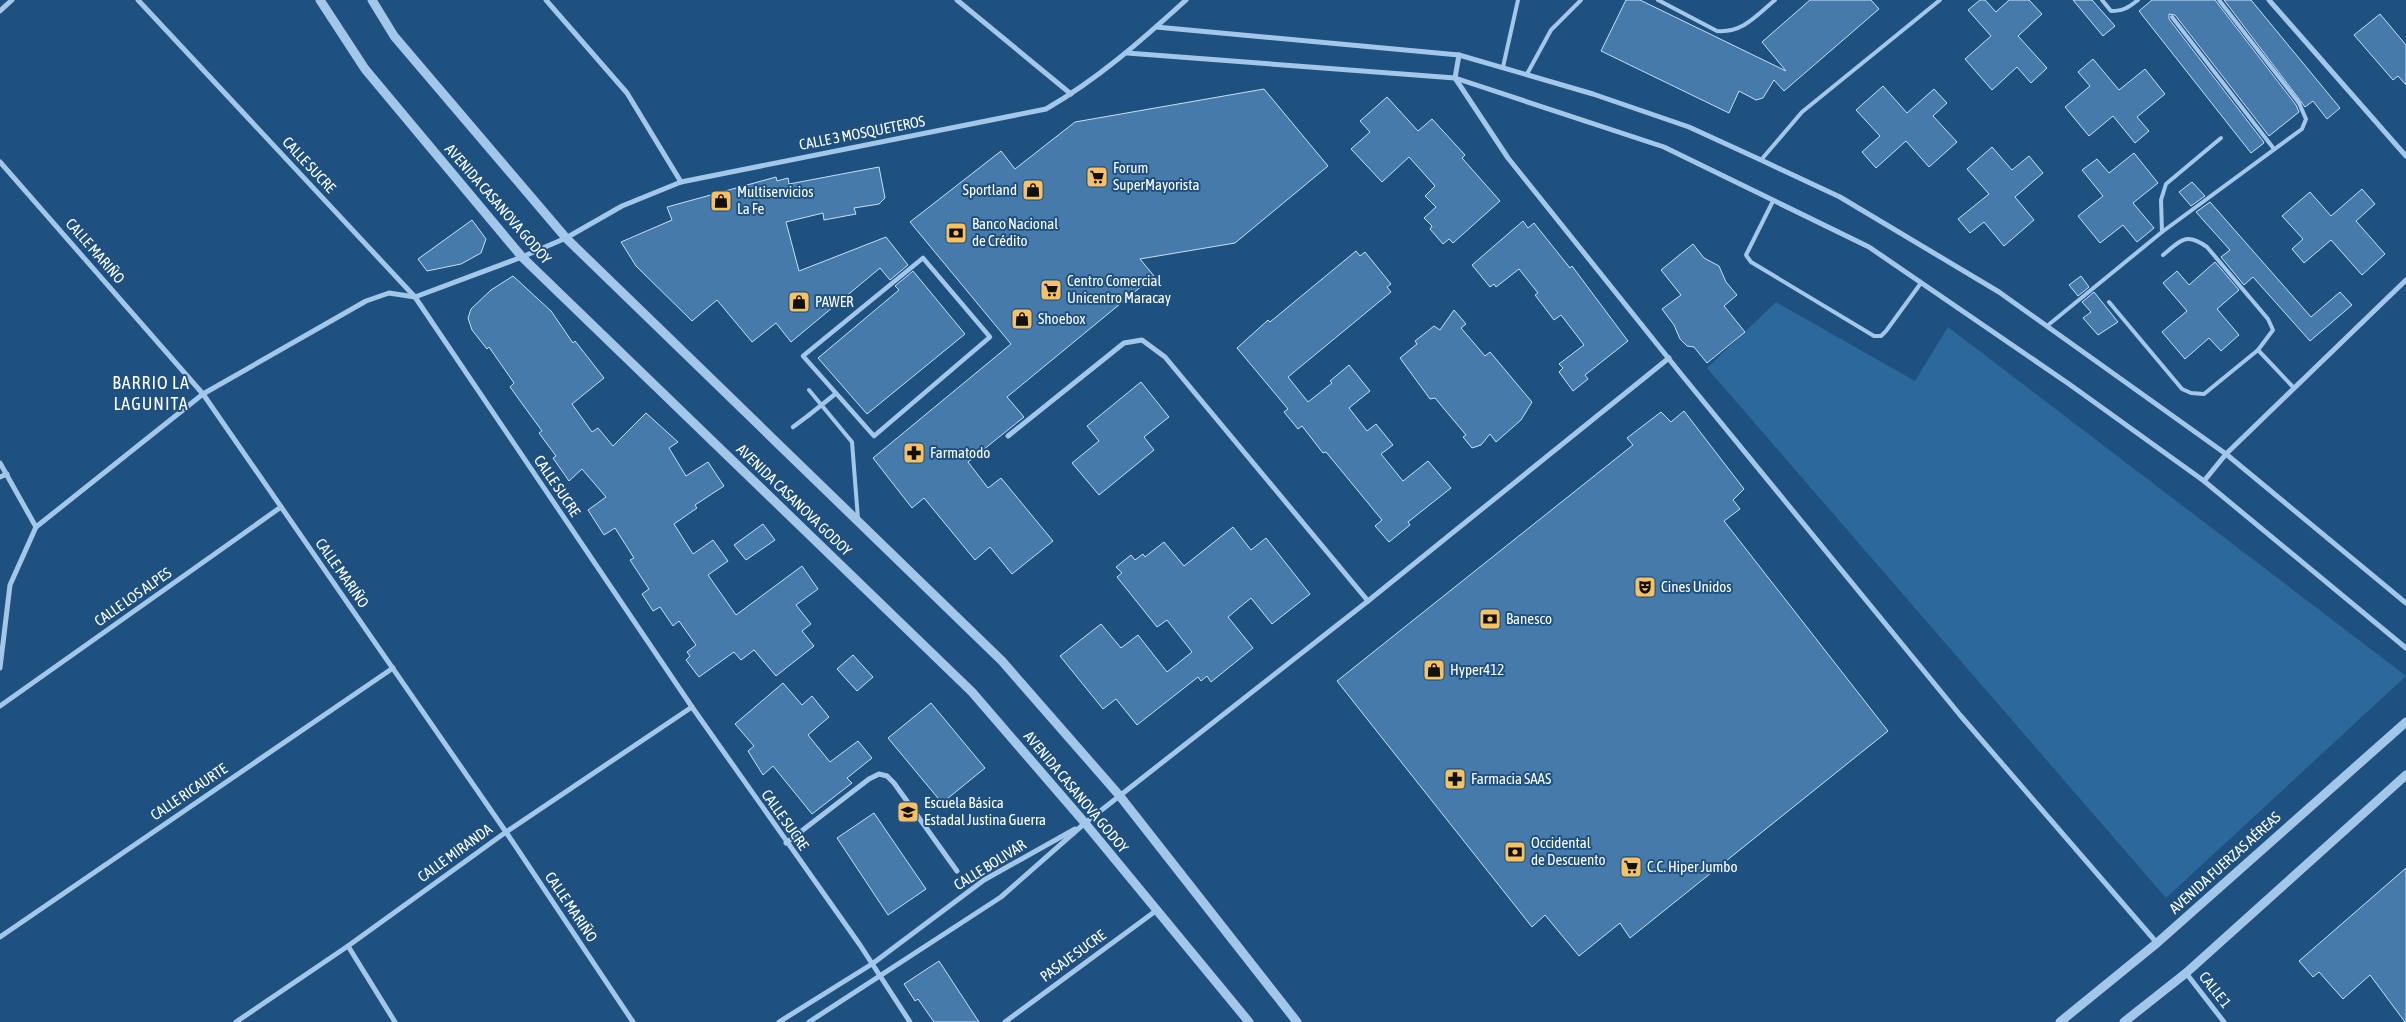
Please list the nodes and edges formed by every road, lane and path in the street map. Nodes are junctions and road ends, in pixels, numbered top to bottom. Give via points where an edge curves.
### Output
1 (12, 0) edge
2 (138, 0) edge
3 (320, 0) edge
4 (372, 0) edge
5 (546, 0) edge
6 (957, 0) edge
7 (1186, 0) edge
8 (1518, 0) edge
9 (1581, 0) edge
10 (1658, 0) edge
11 (1775, 0) edge
12 (1940, 0) edge
13 (2102, 0) edge
14 (2138, 0) edge
15 (2220, 0) edge
16 (2269, 0) edge
17 (0, 11) edge
18 (2172, 17) dead end
19 (1156, 28) junction
20 (1126, 53) junction
21 (1459, 55) junction
22 (1503, 67) junction
23 (1527, 74) junction
24 (1455, 78) junction
25 (1071, 94) junction
26 (2222, 138) dead end
27 (2274, 149) junction
28 (2406, 156) edge
29 (1762, 160) junction
30 (0, 162) edge
31 (681, 182) junction
32 (1773, 201) junction
33 (2162, 232) junction
34 (566, 238) junction
35 (2163, 255) dead end
36 (522, 257) junction
37 (2406, 280) edge
38 (1921, 283) junction
39 (415, 297) junction
40 (2109, 302) dead end
41 (2047, 326) junction
42 (2258, 350) junction
43 (1668, 358) junction
44 (2294, 388) junction
45 (809, 390) dead end
46 (203, 394) junction
47 (835, 394) junction
48 (793, 427) dead end
49 (1008, 436) dead end
50 (2226, 454) junction
51 (0, 464) edge
52 (7, 474) junction
53 (0, 477) edge
54 (2204, 481) junction
55 (281, 507) junction
56 (858, 521) junction
57 (36, 527) junction
58 (1368, 601) junction
59 (2406, 603) edge
60 (2406, 648) edge
61 (0, 668) edge
62 (392, 668) junction
63 (0, 706) edge
64 (692, 707) junction
65 (2406, 722) edge
66 (2406, 775) edge
67 (1119, 796) junction
68 (1085, 823) junction
69 (506, 832) junction
70 (786, 843) junction
71 (957, 870) dead end
72 (1156, 910) junction
73 (0, 937) edge
74 (2157, 943) junction
75 (348, 946) junction
76 (872, 964) junction
77 (2186, 973) junction
78 (879, 976) junction
79 (1243, 1020) edge
80 (236, 1022) edge
81 (396, 1022) edge
82 (633, 1022) edge
83 (779, 1022) edge
84 (810, 1022) edge
85 (910, 1022) edge
86 (1005, 1022) edge
87 (1297, 1022) edge
88 (2060, 1022) edge
89 (2124, 1022) edge
90 (2224, 1022) edge

1 - 17 street
2 - 39 street, CALLE SUCRE
3 - 36 street, AVENIDA CASANOVA GODOY via 365,69
4 - 34 street, AVENIDA CASANOVA GODOY via 394,36
5 - 31 street via 627,93
6 - 25 street
7 - 19 street, CALLE 3 MOSQUETEROS
8 - 22 lane
9 - 23 lane via 1548,35
10 - 11 lane via 1718,31 1728,32 1743,28
12 - 29 lane via 1802,112
13 - 14 lane via 2111,11 2126,10
15 - 27 lane via 2299,103 2306,119 2302,129
16 - 28 street
18 - 27 lane
19 - 20 street, CALLE 3 MOSQUETEROS
19 - 21 street
20 - 24 street
20 - 25 street, CALLE 3 MOSQUETEROS
21 - 22 street
21 - 24 street
22 - 23 street
23 - 29 street via 1689,127
24 - 32 street via 1664,147
24 - 43 street via 1508,158
25 - 31 street, CALLE 3 MOSQUETEROS via 1046,109
26 - 33 lane via 2166,184 2161,200
27 - 33 lane
29 - 41 street via 1840,197 1999,292
30 - 46 street, CALLE MARIÑO
31 - 34 street, CALLE 3 MOSQUETEROS via 622,206
32 - 38 street via 1869,247
32 - 38 lane via 1746,255 1751,262 1874,336 1881,336 1886,331
33 - 41 lane
34 - 36 street, CALLE 3 MOSQUETEROS
34 - 56 street, AVENIDA CASANOVA GODOY
35 - 42 lane via 2182,239 2195,238 2207,247 2268,319 2273,330
36 - 39 street, CALLE 3 MOSQUETEROS
36 - 68 street, AVENIDA CASANOVA GODOY via 972,692
37 - 44 street
38 - 54 street
39 - 46 street via 389,293 366,301
39 - 64 street, CALLE SUCRE
40 - 42 lane via 2182,389 2191,393 2204,394
41 - 50 street
42 - 44 lane
43 - 58 street
43 - 74 street via 1960,715
44 - 50 street
45 - 56 lane via 852,442
46 - 55 street, CALLE MARIÑO
46 - 57 street
47 - 47 street via 803,356 923,258 990,337 874,436
47 - 48 street, bridge
49 - 58 street via 1124,344 1142,340 1165,356
50 - 54 street
50 - 59 street
51 - 52 street
52 - 53 street
52 - 57 street
54 - 60 street
55 - 62 street, CALLE MARIÑO
55 - 63 street, CALLE LOS ALPES
56 - 67 street, AVENIDA CASANOVA GODOY via 1002,661
57 - 61 street via 10,585
58 - 67 street
62 - 69 street, CALLE MARIÑO
62 - 73 street, CALLE RICAURTE
64 - 69 street, CALLE MIRANDA
64 - 70 street, CALLE SUCRE
65 - 74 street, AVENIDA FUERZAS AÉREAS
66 - 77 street
67 - 68 street
67 - 87 street, AVENIDA CASANOVA GODOY
68 - 72 street, AVENIDA CASANOVA GODOY
68 - 76 street, CALLE BOLIVAR via 984,880
68 - 78 street, CALLE BOLIVAR via 1001,897
69 - 75 street, CALLE MIRANDA
69 - 82 street, CALLE MARIÑO
70 - 71 street via 879,774 894,782
70 - 76 street, CALLE SUCRE
72 - 79 street, AVENIDA CASANOVA GODOY
72 - 86 street, PASAJE SUCRE
74 - 88 street, AVENIDA FUERZAS AÉREAS
75 - 80 street, CALLE MIRANDA
75 - 81 street
76 - 78 street, CALLE SUCRE
76 - 83 street, CALLE BOLIVAR
77 - 89 street
77 - 90 street, CALLE 1
78 - 84 street, CALLE BOLIVAR
78 - 85 street, CALLE SUCRE

